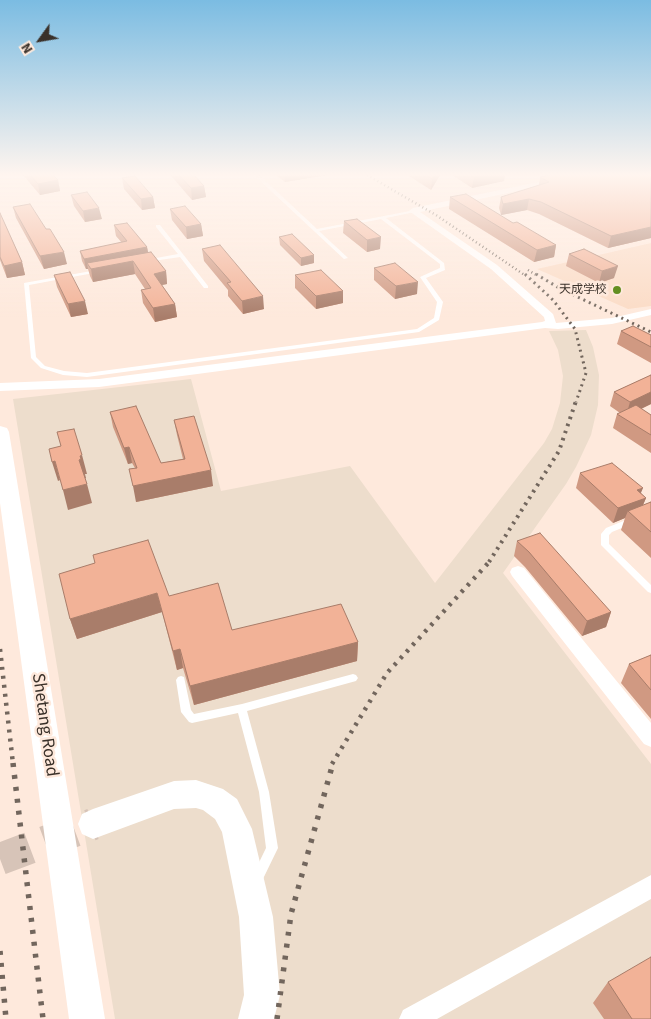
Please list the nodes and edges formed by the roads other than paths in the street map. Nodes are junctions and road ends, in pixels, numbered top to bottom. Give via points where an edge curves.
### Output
1 (308, 223) edge
2 (354, 223) edge
3 (389, 223) edge
4 (430, 223) edge
5 (158, 226) dead end
6 (316, 230) junction
7 (180, 255) junction
8 (346, 258) dead end
9 (142, 262) edge
10 (103, 270) edge
11 (206, 287) dead end
12 (651, 312) edge
13 (545, 324) junction
14 (0, 387) edge
15 (0, 432) edge
16 (651, 513) edge
17 (518, 572) dead end
18 (651, 590) edge
19 (353, 678) dead end
20 (180, 680) dead end
21 (242, 708) junction
22 (651, 738) edge
23 (93, 824) tunnel mouth
24 (651, 886) edge
25 (250, 892) junction
26 (87, 1019) edge
27 (256, 1019) edge
28 (412, 1019) edge

1 - 6 lane
2 - 6 lane
3 - 10 lane via 442,263 443,269 422,278 440,302 438,319 419,330 87,375 44,367 33,357 26,284
4 - 13 street via 494,267 549,316 551,322
5 - 7 lane
6 - 8 lane
7 - 9 lane
7 - 11 lane
12 - 13 street via 612,321 558,326
13 - 14 street via 99,383
15 - 26 main road, Shetang Road
16 - 18 lane via 609,530 605,544
17 - 22 street
19 - 21 lane
20 - 21 lane via 186,712 192,720
21 - 25 lane via 264,792 272,848
23 - 25 main road via 174,795 196,794 212,799 226,809 237,829
24 - 28 street
25 - 27 main road via 256,916 262,995

